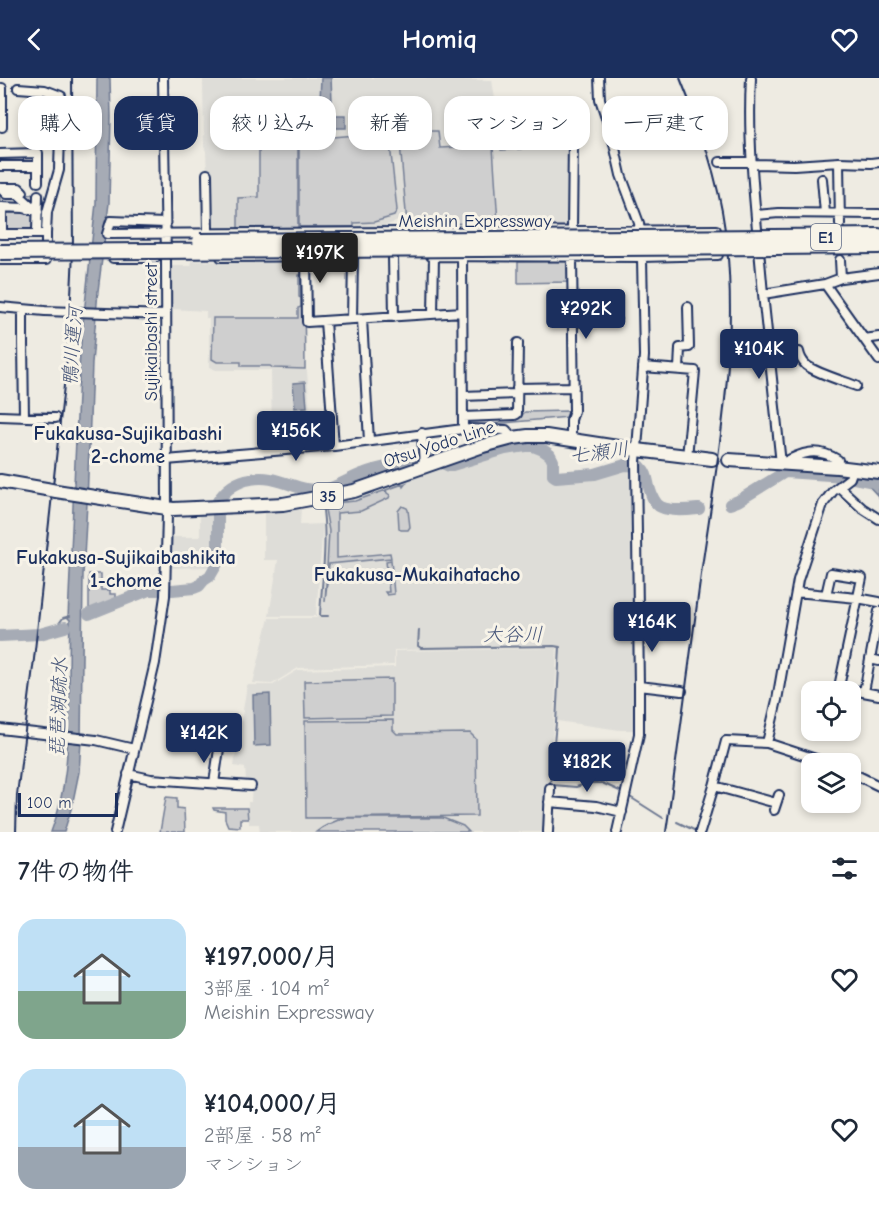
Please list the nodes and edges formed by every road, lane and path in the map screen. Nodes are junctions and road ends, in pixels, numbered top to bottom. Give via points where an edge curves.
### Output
1 (163, 78) edge
2 (599, 78) edge
3 (751, 78) edge
4 (2, 88) dead end
5 (18, 88) dead end
6 (2, 127) dead end
7 (573, 150) edge
8 (0, 154) edge
9 (11, 154) junction
10 (720, 162) dead end
11 (839, 162) junction
12 (879, 162) edge
13 (752, 163) junction
14 (0, 166) edge
15 (11, 166) junction
16 (38, 166) junction
17 (207, 174) dead end
18 (822, 179) dead end
19 (38, 182) dead end
20 (4, 187) edge
21 (38, 195) dead end
22 (1, 207) edge
23 (41, 212) junction
24 (825, 213) junction
25 (840, 214) junction
26 (879, 214) edge
27 (756, 215) junction
28 (165, 223) junction
29 (840, 224) dead end
30 (572, 230) junction
31 (716, 230) dead end
32 (640, 231) junction
33 (42, 232) junction
34 (165, 233) junction
35 (208, 233) junction
36 (1, 236) edge
37 (879, 236) edge
38 (774, 242) junction
39 (879, 246) edge
40 (0, 252) edge
41 (717, 255) dead end
42 (352, 256) junction
43 (393, 256) junction
44 (434, 256) junction
45 (462, 256) junction
46 (306, 257) junction
47 (572, 257) junction
48 (642, 257) junction
49 (105, 258) dead end
50 (166, 258) junction
51 (0, 260) edge
52 (840, 260) dead end
53 (878, 276) edge
54 (840, 278) junction
55 (825, 284) junction
56 (763, 294) junction
57 (0, 307) edge
58 (688, 307) dead end
59 (23, 309) junction
60 (462, 312) junction
61 (433, 314) junction
62 (166, 315) junction
63 (394, 317) junction
64 (616, 318) dead end
65 (352, 319) junction
66 (362, 319) junction
67 (325, 321) junction
68 (574, 322) junction
69 (879, 337) edge
70 (864, 339) junction
71 (518, 342) dead end
72 (769, 354) junction
73 (879, 360) edge
74 (643, 367) junction
75 (679, 369) junction
76 (856, 386) dead end
77 (574, 387) junction
78 (517, 391) junction
79 (463, 396) junction
80 (0, 416) edge
81 (24, 417) junction
82 (463, 417) junction
83 (55, 418) dead end
84 (463, 429) junction
85 (422, 433) junction
86 (513, 438) junction
87 (571, 440) junction
88 (369, 441) junction
89 (334, 446) junction
90 (687, 457) junction
91 (712, 459) dead end
92 (166, 460) junction
93 (636, 460) junction
94 (729, 460) dead end
95 (429, 462) junction
96 (782, 464) junction
97 (879, 472) edge
98 (852, 474) junction
99 (0, 482) edge
100 (839, 487) junction
101 (166, 508) junction
102 (879, 519) edge
103 (796, 592) junction
104 (826, 595) junction
105 (857, 598) junction
106 (879, 602) edge
107 (879, 611) edge
108 (870, 659) junction
109 (879, 661) edge
110 (639, 686) junction
111 (682, 691) dead end
112 (864, 692) junction
113 (879, 695) edge
114 (0, 729) edge
115 (767, 742) junction
116 (134, 748) junction
117 (219, 749) dead end
118 (801, 754) edge
119 (128, 774) junction
120 (861, 777) edge
121 (214, 783) junction
122 (251, 786) dead end
123 (714, 786) junction
124 (879, 786) edge
125 (550, 788) dead end
126 (549, 802) junction
127 (777, 803) dead end
128 (622, 812) junction
129 (115, 832) edge
130 (548, 832) edge
131 (617, 832) edge
132 (700, 832) edge

1 - 28 street, Sujikaibashi street
2 - 32 street via 600,99
3 - 13 street
4 - 6 street
5 - 33 street via 61,96 60,170
7 - 30 street
8 - 9 street
9 - 15 street
9 - 16 street via 38,153
10 - 13 street
11 - 12 street
11 - 13 street
11 - 25 street
13 - 27 street
14 - 15 street
15 - 16 street
16 - 19 street
17 - 35 street
18 - 24 street
20 - 23 street via 19,188
20 - 23 street via 6,194 18,194
21 - 23 street
22 - 23 street
22 - 36 street
23 - 33 street
24 - 25 street
24 - 27 street
25 - 26 street
25 - 29 street
27 - 56 street
28 - 34 street, Sujikaibashi street
28 - 34 street via 111,221 107,234
30 - 32 street
30 - 35 street
31 - 32 street
32 - 48 street
33 - 36 street
33 - 51 street via 46,260
34 - 35 street
34 - 50 street, Sujikaibashi street
36 - 38 highway, Meishin Expressway / E1, bridge
37 - 38 highway, Meishin Expressway / E1
38 - 39 highway, Meishin Expressway / E1
38 - 40 highway, Meishin Expressway / E1, bridge
41 - 48 street
42 - 43 street
42 - 46 street
42 - 65 street
43 - 44 street
43 - 63 street
44 - 45 street
44 - 61 street
45 - 47 street
45 - 60 street
46 - 50 street
46 - 67 street via 308,322
47 - 48 street
47 - 68 street
48 - 74 street
49 - 50 street
50 - 62 street, Sujikaibashi street
52 - 54 street
53 - 54 street
54 - 55 street
55 - 56 street
55 - 70 street
56 - 72 street
57 - 59 street
58 - 75 street via 689,347 680,348
59 - 62 street
59 - 81 street
60 - 61 street
60 - 79 street
61 - 63 street
62 - 92 street, Sujikaibashi street
63 - 66 street
64 - 68 street
65 - 66 street
65 - 67 street
66 - 88 street
67 - 89 street
68 - 77 street
69 - 70 street
70 - 73 street
71 - 78 street
72 - 76 street via 799,352 815,370
72 - 96 street
74 - 75 street
74 - 93 street
75 - 90 street via 695,371
77 - 78 street
77 - 87 street
78 - 79 street
78 - 82 street via 516,415
79 - 82 street
80 - 81 street
81 - 83 street
82 - 84 street
84 - 85 street
84 - 86 street via 507,430
85 - 88 street
85 - 95 street
86 - 87 main road, Otsu Yodo Line / 35 via 546,436
86 - 95 main road, Otsu Yodo Line / 35
87 - 93 main road, Otsu Yodo Line / 35
88 - 89 street
89 - 92 street
90 - 91 main road, Otsu Yodo Line / 35
90 - 93 main road, Otsu Yodo Line / 35
92 - 101 street, Sujikaibashi street
93 - 110 street
94 - 96 main road
95 - 101 main road, Otsu Yodo Line / 35 via 354,491 321,498 272,506
96 - 98 main road via 837,467
97 - 98 main road
98 - 100 street
99 - 101 main road, Otsu Yodo Line / 35
100 - 102 street
100 - 103 street via 823,504
101 - 116 street, Sujikaibashi street via 165,589 155,663
103 - 104 street
103 - 115 street
104 - 105 street
104 - 105 street via 831,573 862,578
105 - 106 street
105 - 112 street via 840,682 842,687
107 - 108 street
108 - 109 street
108 - 112 street
110 - 111 street
110 - 128 street via 639,734
112 - 113 street
114 - 116 street
115 - 118 street
115 - 123 street via 726,741
116 - 119 street, Sujikaibashi street
117 - 121 street
119 - 121 street
119 - 129 street, Sujikaibashi street
120 - 124 street
121 - 122 street
123 - 127 street
123 - 132 street
125 - 126 street
126 - 128 street
126 - 130 street
128 - 131 street

